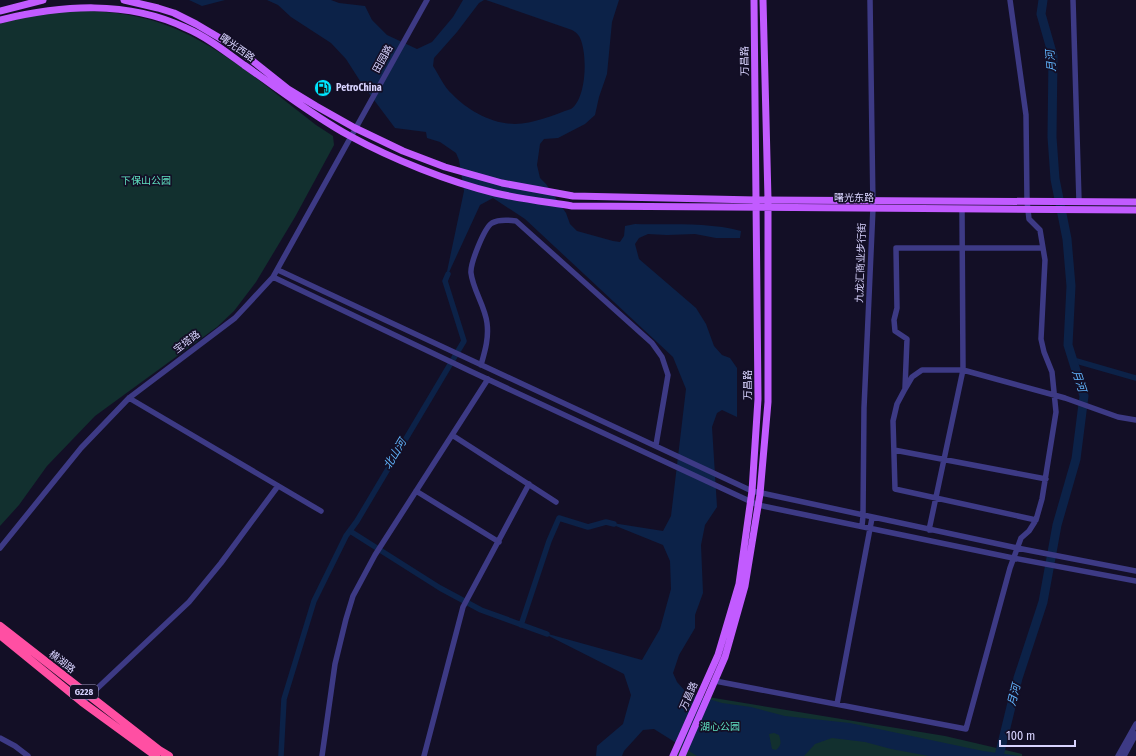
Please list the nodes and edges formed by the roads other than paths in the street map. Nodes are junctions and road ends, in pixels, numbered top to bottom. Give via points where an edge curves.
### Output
1 (43, 0) edge
2 (124, 0) edge
3 (427, 0) edge
4 (754, 0) edge
5 (763, 0) edge
6 (870, 0) edge
7 (1010, 0) edge
8 (1073, 0) edge
9 (0, 11) edge
10 (0, 20) edge
11 (355, 128) junction
12 (350, 136) junction
13 (573, 196) joint
14 (768, 199) junction
15 (756, 200) junction
16 (872, 200) junction
17 (1027, 201) junction
18 (1079, 202) junction
19 (1136, 202) edge
20 (572, 206) joint
21 (757, 208) junction
22 (768, 208) junction
23 (872, 208) junction
24 (962, 209) junction
25 (1028, 210) junction
26 (1136, 210) edge
27 (962, 248) junction
28 (1043, 248) junction
29 (278, 270) junction
30 (273, 277) junction
31 (481, 365) junction
32 (963, 370) junction
33 (488, 379) junction
34 (906, 389) junction
35 (1055, 395) junction
36 (129, 398) junction
37 (1136, 420) edge
38 (452, 434) junction
39 (656, 446) junction
40 (894, 450) junction
41 (944, 460) junction
42 (1046, 479) junction
43 (530, 484) junction
44 (278, 486) junction
45 (416, 491) junction
46 (752, 491) junction
47 (760, 494) junction
48 (935, 498) junction
49 (750, 501) junction
50 (556, 502) dead end
51 (758, 505) junction
52 (322, 511) dead end
53 (863, 516) junction
54 (872, 518) junction
55 (1036, 520) junction
56 (862, 526) junction
57 (870, 528) junction
58 (929, 530) junction
59 (499, 542) junction
60 (0, 548) edge
61 (1017, 548) junction
62 (1013, 558) junction
63 (1136, 571) edge
64 (1136, 581) edge
65 (0, 626) edge
66 (0, 635) edge
67 (715, 681) junction
68 (89, 696) junction
69 (82, 702) junction
70 (837, 704) junction
71 (1136, 724) edge
72 (1136, 734) edge
73 (0, 738) edge
74 (683, 753) edge
75 (28, 756) edge
76 (156, 756) edge
77 (169, 756) edge
78 (322, 756) edge
79 (424, 756) edge
80 (673, 756) edge
81 (1118, 756) edge
82 (1124, 756) edge

1 - 9 main road
2 - 11 main road, 曙光西路 via 163,9 196,24 236,47 288,88
3 - 11 street, 田园路
4 - 15 main road, 万昌路
5 - 14 main road, 万昌路
6 - 16 street, 九龙汇商业步行街
7 - 17 street via 1026,115
8 - 18 street
10 - 12 main road, 曙光西路 via 28,13 68,8 129,10 153,15 210,41 308,110
11 - 12 street, 宝塔路
11 - 13 main road, 曙光西路 via 403,151 445,167 502,183
12 - 20 main road, 曙光西路 via 441,176 494,192
12 - 29 street, 宝塔路
13 - 15 main road, 曙光东路
14 - 15 main road, 曙光东路
14 - 16 main road, 曙光东路
14 - 22 main road, 万昌路
15 - 21 main road, 万昌路
16 - 17 main road, 曙光东路
16 - 23 street, 九龙汇商业步行街
17 - 18 main road, 曙光东路
17 - 25 street
18 - 19 main road, 曙光东路
20 - 21 main road, 曙光东路
21 - 22 main road, 曙光东路
21 - 46 main road, 万昌路 via 758,399
22 - 23 main road, 曙光东路
22 - 47 main road, 万昌路 via 768,402
23 - 24 main road, 曙光东路
23 - 53 street, 九龙汇商业步行街 via 864,408
24 - 25 main road, 曙光东路
24 - 27 street
25 - 26 main road, 曙光东路
25 - 28 street via 1030,219 1040,230
27 - 28 street
27 - 32 street
27 - 34 street via 896,248 897,308 894,320 895,332 907,339
28 - 35 street via 1045,260 1041,339 1052,372
29 - 30 street, 宝塔路
29 - 31 street
30 - 33 street
30 - 36 street, 宝塔路 via 235,318
31 - 39 street
31 - 39 street via 488,333 487,320 470,272 474,256 492,223 516,221 652,343 662,357 668,375
32 - 34 street via 922,370 912,377
32 - 35 street
32 - 41 street
33 - 38 street
33 - 49 street
34 - 40 street via 897,404 893,420
35 - 37 street via 1118,417
35 - 42 street via 1056,412
36 - 44 street
36 - 60 street, 宝塔路 via 81,448
38 - 43 street
38 - 45 street
39 - 46 street
40 - 41 street
40 - 48 street via 895,490
41 - 42 street
41 - 48 street
42 - 55 street
43 - 50 street
43 - 59 street
44 - 52 street
44 - 68 street via 189,602
45 - 59 street
45 - 78 street via 375,555 353,596 335,664
46 - 47 street
46 - 49 main road, 万昌路
47 - 51 main road, 万昌路
47 - 53 street
48 - 55 street
48 - 58 street
49 - 51 street
49 - 80 main road, 万昌路 via 739,584 718,655
51 - 56 street
51 - 67 main road, 万昌路 via 745,586 725,658
53 - 54 street
53 - 56 street, 九龙汇商业步行街
54 - 57 street
54 - 58 street
55 - 61 street via 1021,538
56 - 57 street
57 - 62 street
57 - 70 street
58 - 61 street
59 - 79 street via 463,607
61 - 62 street
61 - 63 street
62 - 64 street
62 - 70 street via 966,729
65 - 68 highway, 横湖路 / G228
66 - 69 highway, 横湖路 / G228
67 - 70 street
67 - 74 main road, 万昌路
68 - 69 street
68 - 77 highway, 横湖路 / G228
69 - 76 highway, 横湖路 / G228
71 - 81 street
72 - 82 street
73 - 75 street

